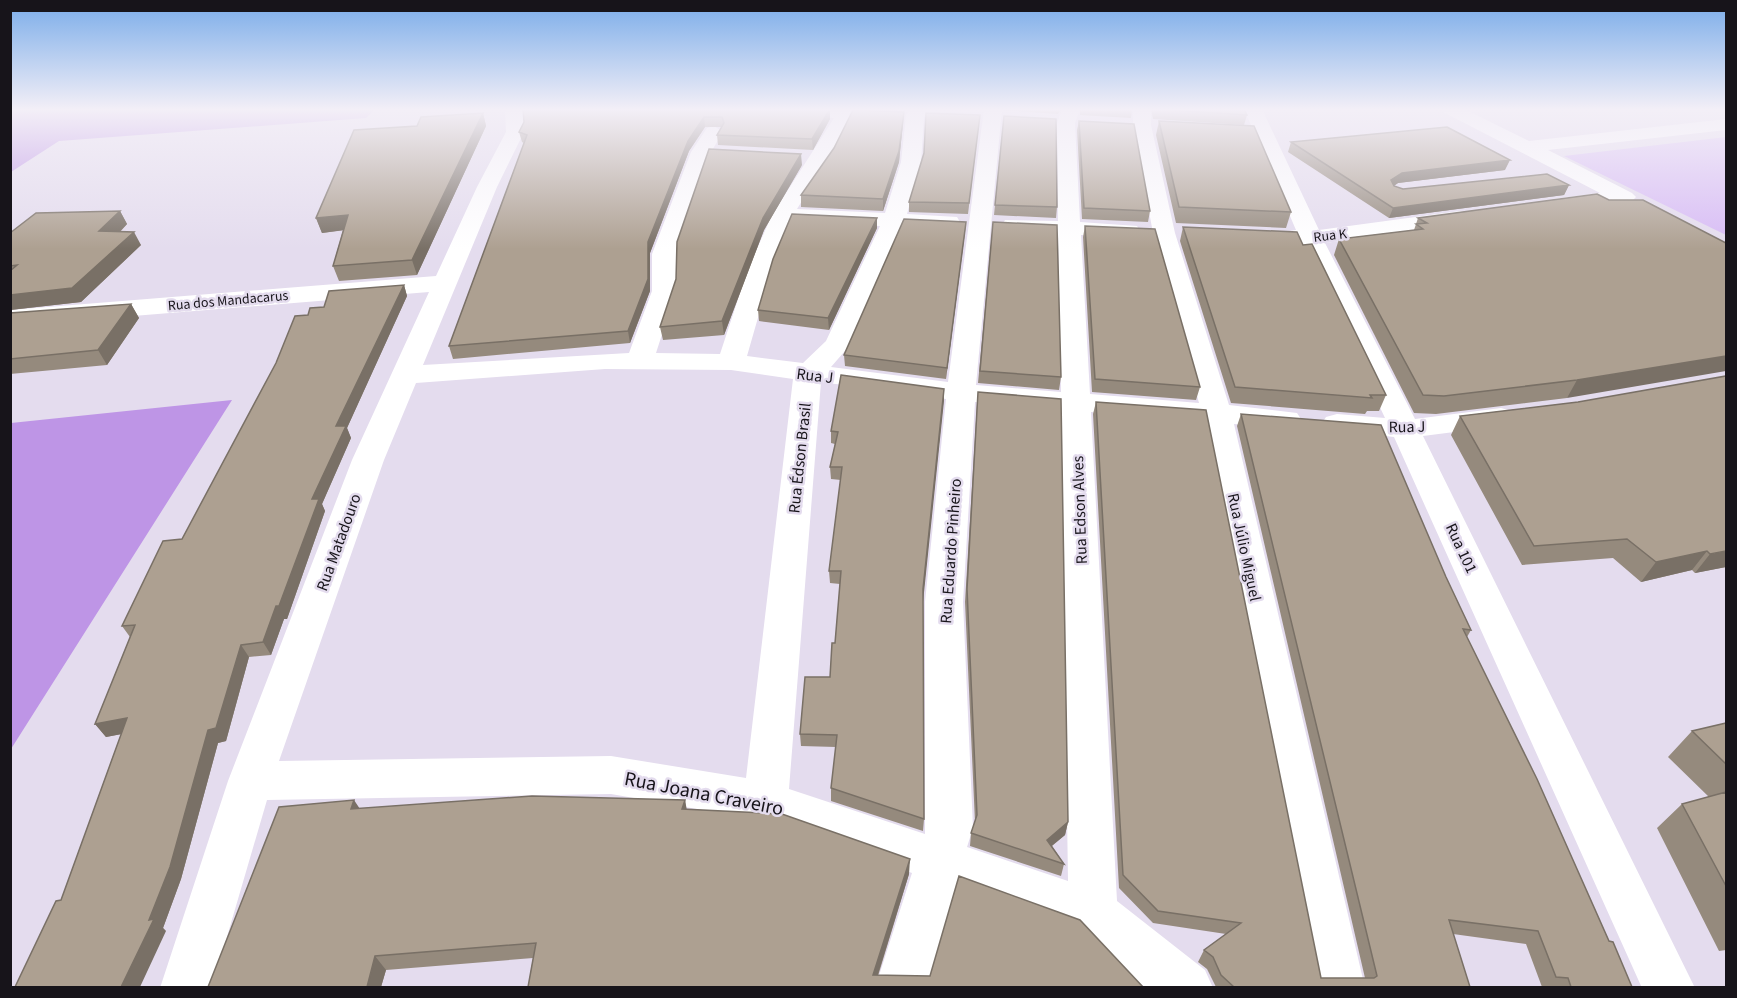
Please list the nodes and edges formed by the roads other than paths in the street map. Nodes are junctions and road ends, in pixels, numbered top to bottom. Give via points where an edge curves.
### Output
1 (504, 156) edge
2 (710, 156) edge
3 (812, 156) edge
4 (913, 156) edge
5 (987, 156) edge
6 (1068, 156) edge
7 (1152, 156) edge
8 (1269, 156) edge
9 (1542, 156) edge
10 (1573, 171) junction
11 (1539, 175) edge
12 (1623, 196) junction
13 (1644, 206) edge
14 (1542, 207) edge
15 (1484, 214) edge
16 (783, 215) junction
17 (894, 219) junction
18 (980, 223) junction
19 (1070, 228) junction
20 (1176, 233) junction
21 (1266, 236) edge
22 (1311, 238) junction
23 (446, 282) junction
24 (10, 318) edge
25 (640, 361) junction
26 (731, 362) junction
27 (808, 374) junction
28 (403, 375) junction
29 (961, 392) junction
30 (1075, 400) junction
31 (1532, 413) edge
32 (1216, 414) junction
33 (1406, 429) junction
34 (250, 781) junction
35 (766, 801) junction
36 (940, 861) junction
37 (1093, 913) junction
38 (186, 987) edge
39 (901, 987) edge
40 (1187, 987) edge
41 (1339, 987) edge
42 (1669, 987) edge

1 - 23 street, Rua Matadouro
2 - 25 street via 664,254 664,291
3 - 16 street
4 - 17 street
5 - 18 street, Rua Eduardo Pinheiro
6 - 19 street, Rua Edson Alves
7 - 20 street, Rua Júlio Miguel
8 - 22 street, Rua 101
9 - 10 street
10 - 11 street
10 - 12 street
12 - 13 street
12 - 14 street
15 - 22 street, Rua K
16 - 17 street
16 - 26 street
17 - 18 street
17 - 27 street via 838,344
18 - 19 street
18 - 29 street, Rua Eduardo Pinheiro
19 - 20 street
19 - 30 street, Rua Edson Alves
20 - 32 street, Rua Júlio Miguel
21 - 22 street, Rua K
22 - 33 street, Rua 101
23 - 24 street, Rua dos Mandacarus
23 - 28 street, Rua Matadouro
25 - 26 street, Rua J
25 - 28 street, Rua J
26 - 27 street, Rua J
27 - 29 street, Rua J
27 - 35 street, Rua Édson Brasil
28 - 34 street, Rua Matadouro
29 - 30 street, Rua J
29 - 36 street, Rua Eduardo Pinheiro via 944,602 950,828
30 - 32 street, Rua J
30 - 37 street, Rua Edson Alves
31 - 33 street, Rua J
32 - 33 street, Rua J
32 - 41 street, Rua Júlio Miguel
33 - 42 street, Rua 101
34 - 35 street, Rua Joana Craveiro via 612,775
34 - 38 street, Rua Matadouro
35 - 36 street, Rua Joana Craveiro
36 - 37 street, Rua Joana Craveiro
36 - 39 street, Rua Eduardo Pinheiro
37 - 40 street, Rua Joana Craveiro

